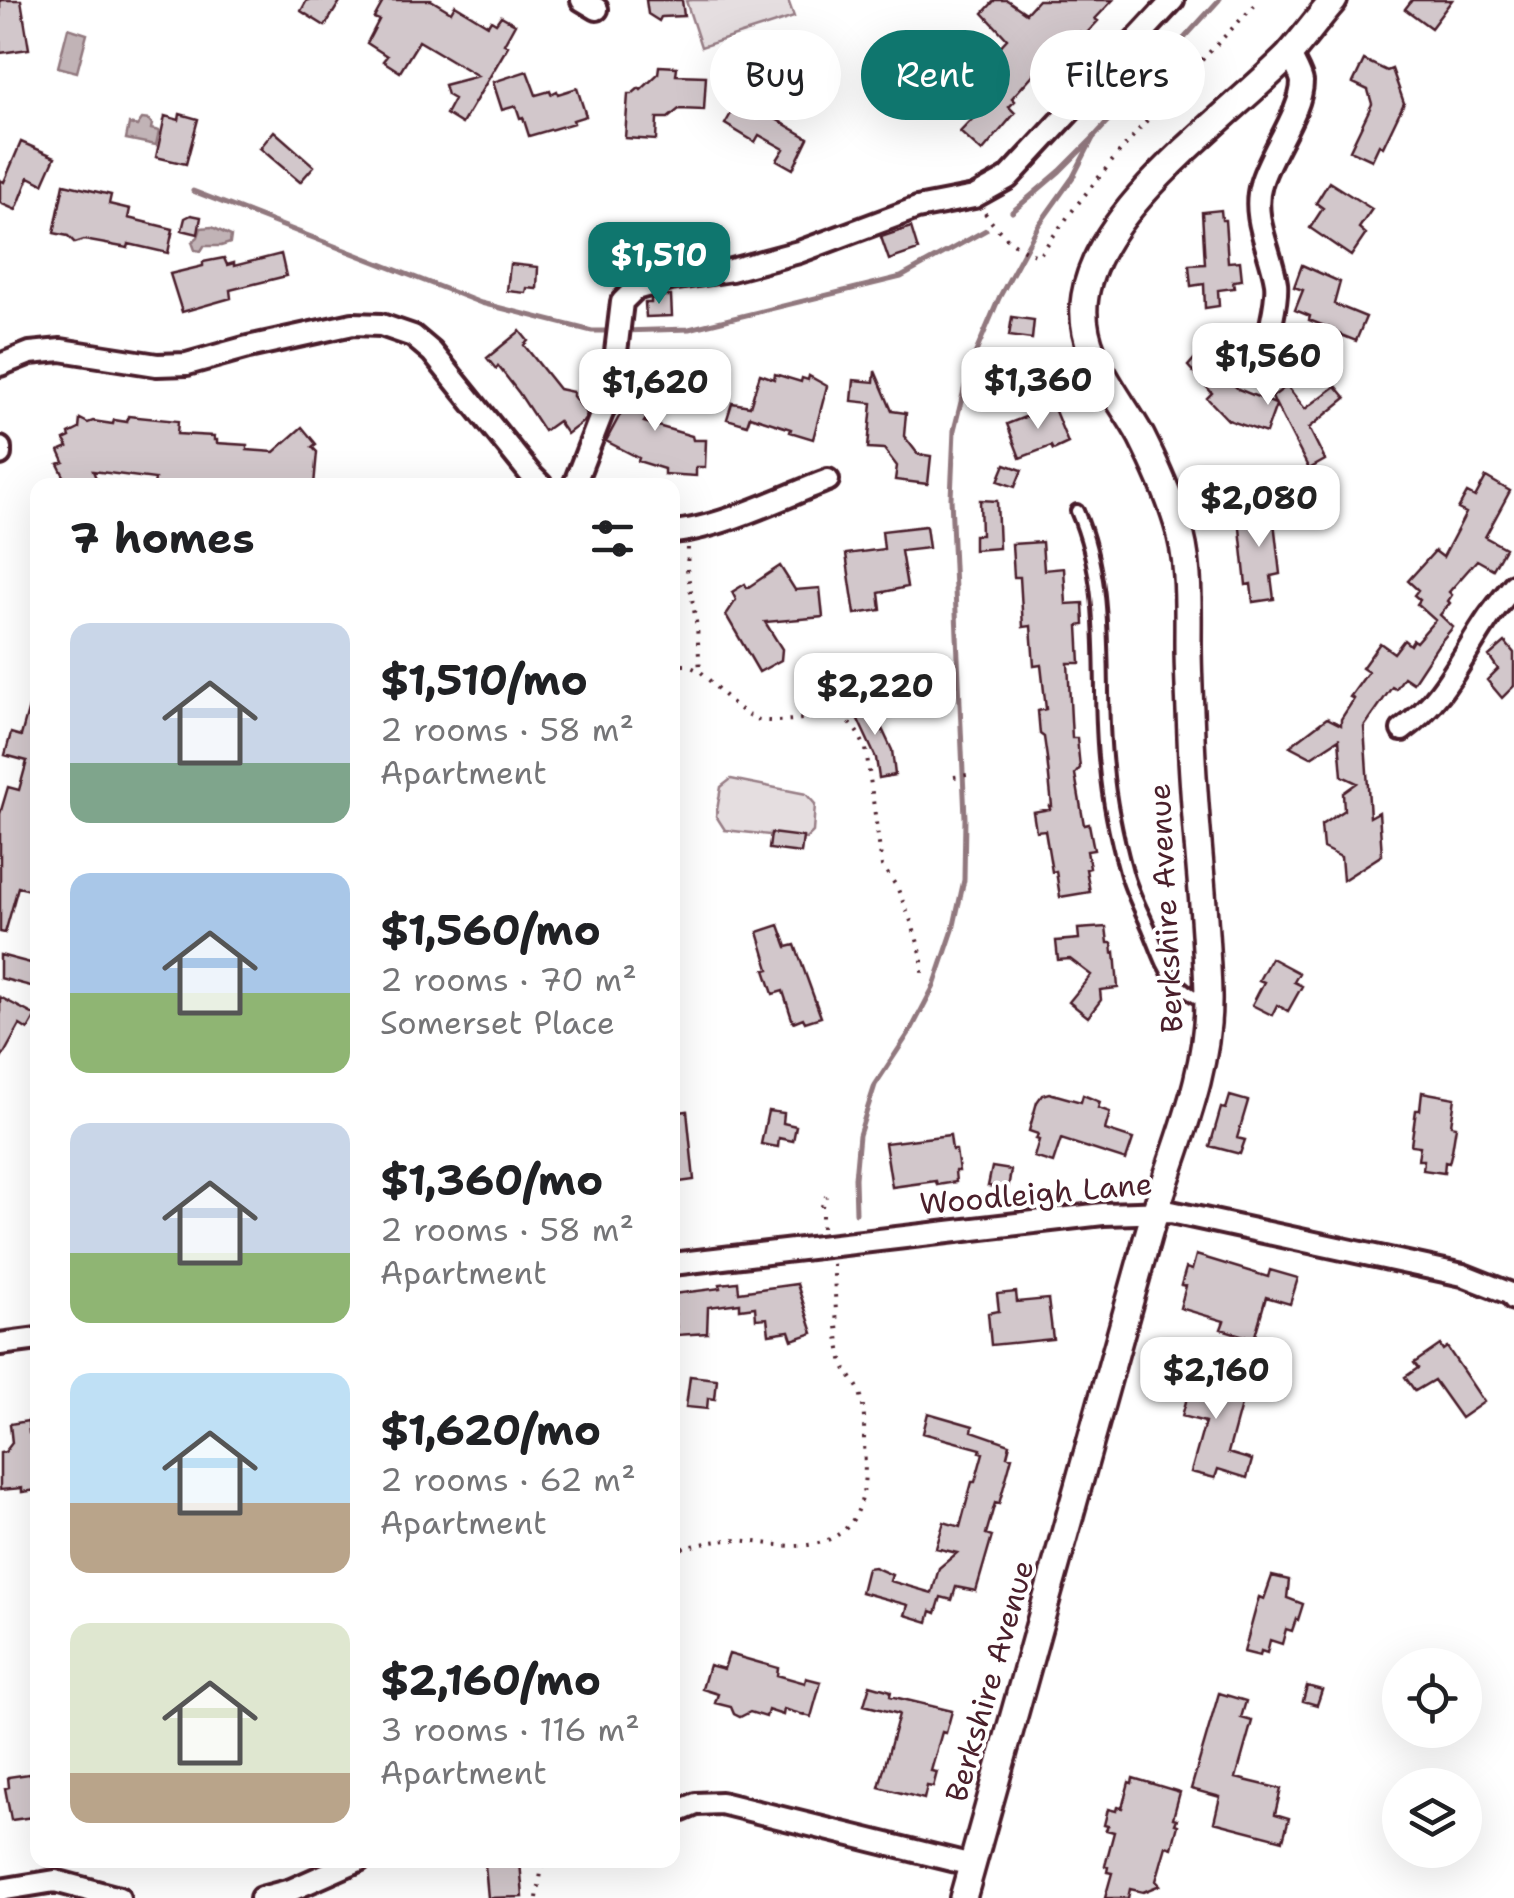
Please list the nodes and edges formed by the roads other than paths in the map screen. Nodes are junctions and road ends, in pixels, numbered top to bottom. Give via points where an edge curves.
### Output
1 (1173, 0) edge
2 (1334, 0) edge
3 (1290, 54) junction
4 (1269, 337) dead end
5 (0, 365) edge
6 (534, 478) edge
7 (577, 478) edge
8 (828, 480) dead end
9 (1077, 511) dead end
10 (680, 532) edge
11 (1514, 585) edge
12 (1402, 730) dead end
13 (1208, 1004) junction
14 (1155, 1211) junction
15 (680, 1263) edge
16 (1514, 1299) edge
17 (30, 1340) edge
18 (0, 1344) edge
19 (680, 1811) edge
20 (972, 1865) junction
21 (341, 1868) edge
22 (0, 1890) edge
23 (119, 1898) edge
24 (261, 1898) edge
25 (963, 1898) edge

1 - 7 street via 1008,178 974,197 917,208 799,252 635,289 622,302 613,378
2 - 3 street, Berkshire Avenue
3 - 4 street via 1302,80 1296,108 1260,187 1260,221 1277,286
3 - 13 street, Berkshire Avenue via 1148,187 1114,228 1085,293 1094,358 1139,433 1179,527 1188,586
5 - 6 street via 61,350 186,364 353,324 381,325 413,336 432,352
8 - 10 street
9 - 13 lane via 1098,604 1106,768 1126,874 1170,976
11 - 12 street via 1440,695
13 - 14 street, Berkshire Avenue via 1190,1113
14 - 15 street, Woodleigh Lane
14 - 16 street, Woodleigh Lane via 1463,1276
14 - 20 street, Berkshire Avenue
17 - 18 street
19 - 20 street via 721,1803
20 - 25 street, Berkshire Avenue
21 - 24 street
22 - 23 street via 54,1881

